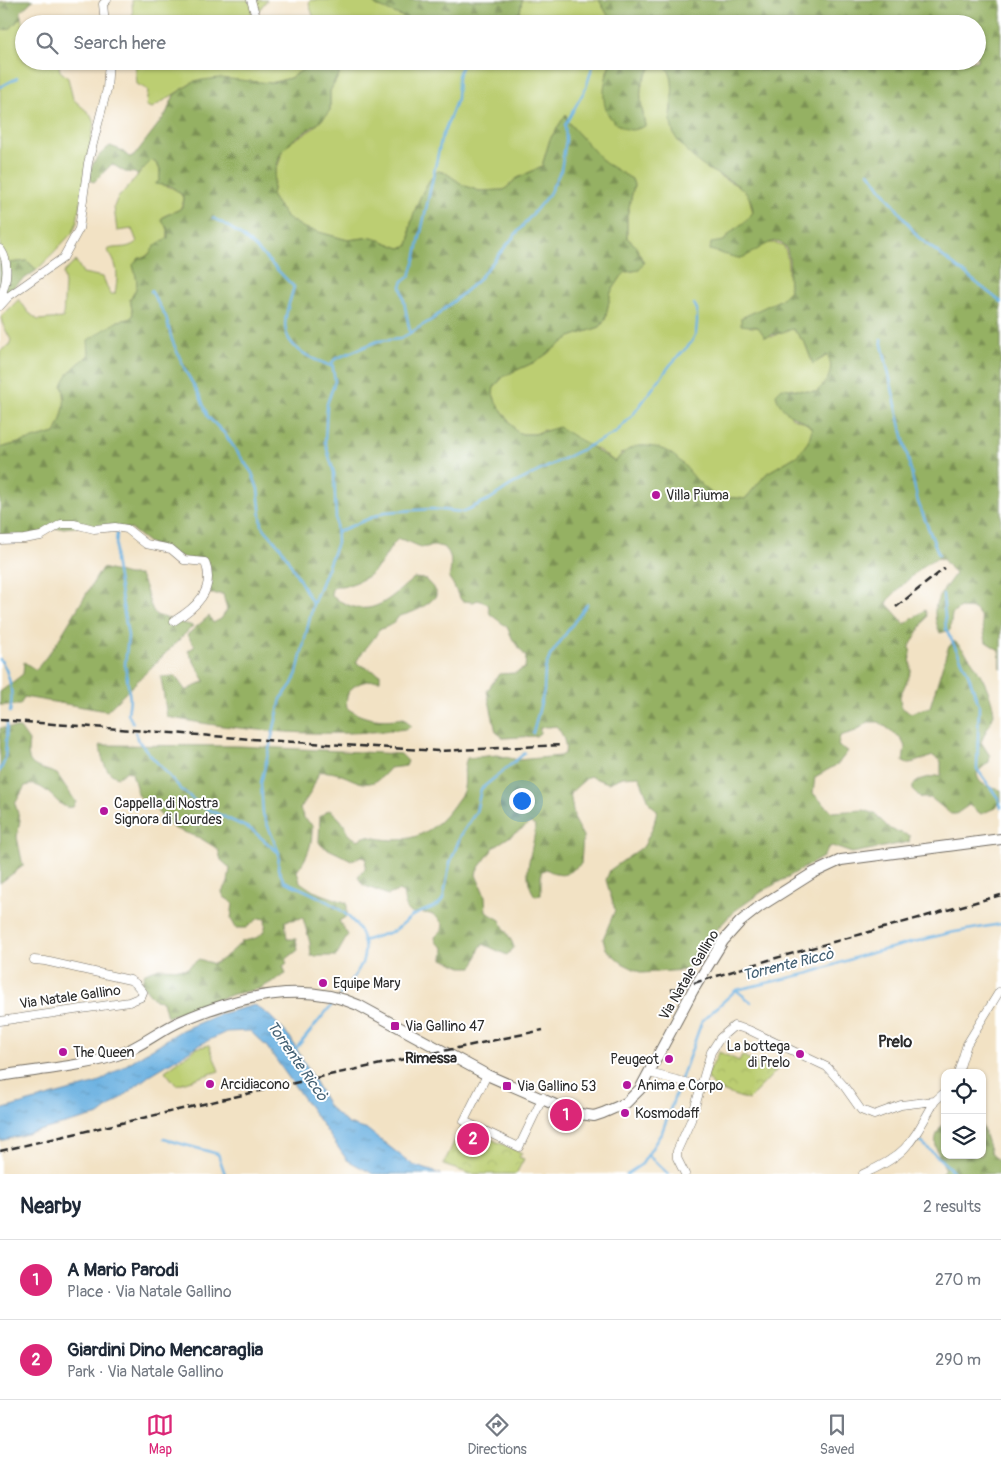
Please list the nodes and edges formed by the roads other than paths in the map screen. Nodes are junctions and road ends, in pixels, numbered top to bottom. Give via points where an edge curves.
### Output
1 (107, 0) edge
2 (251, 0) edge
3 (104, 15) edge
4 (255, 15) edge
5 (108, 70) edge
6 (0, 249) edge
7 (0, 297) edge
8 (0, 306) edge
9 (0, 540) edge
10 (174, 621) dead end
11 (1001, 839) edge
12 (34, 960) dead end
13 (999, 992) dead end
14 (0, 1021) edge
15 (959, 1069) edge
16 (649, 1073) junction
17 (487, 1075) junction
18 (0, 1076) edge
19 (698, 1085) junction
20 (941, 1096) edge
21 (543, 1098) junction
22 (935, 1101) junction
23 (685, 1174) edge
24 (863, 1174) edge

1 - 3 street via 103,4
2 - 4 street
5 - 8 street via 107,89 88,163 79,229 62,258
6 - 7 street via 7,260
9 - 10 street via 41,536 61,524 94,530 115,527 127,529 146,544 171,549 184,560 205,562 208,569 206,593 192,610
11 - 16 main road, Via Natale Gallino via 841,860 813,873 759,907 723,941
12 - 14 street, Via Natale Gallino via 130,980 139,987 141,997 128,1002
13 - 15 street via 968,1044
16 - 19 street
16 - 21 main road, Via Natale Gallino via 640,1089 626,1102 594,1116 574,1113
17 - 18 main road, Via Natale Gallino via 352,1002 327,994 297,992 248,999 192,1017 119,1054
17 - 21 main road, Via Natale Gallino
17 - 21 street via 464,1121 519,1146
19 - 22 street via 711,1052 720,1038 734,1026 827,1067 861,1110 874,1115 901,1105
19 - 23 street via 691,1120 677,1151
20 - 22 street
22 - 24 street via 913,1140 900,1155

